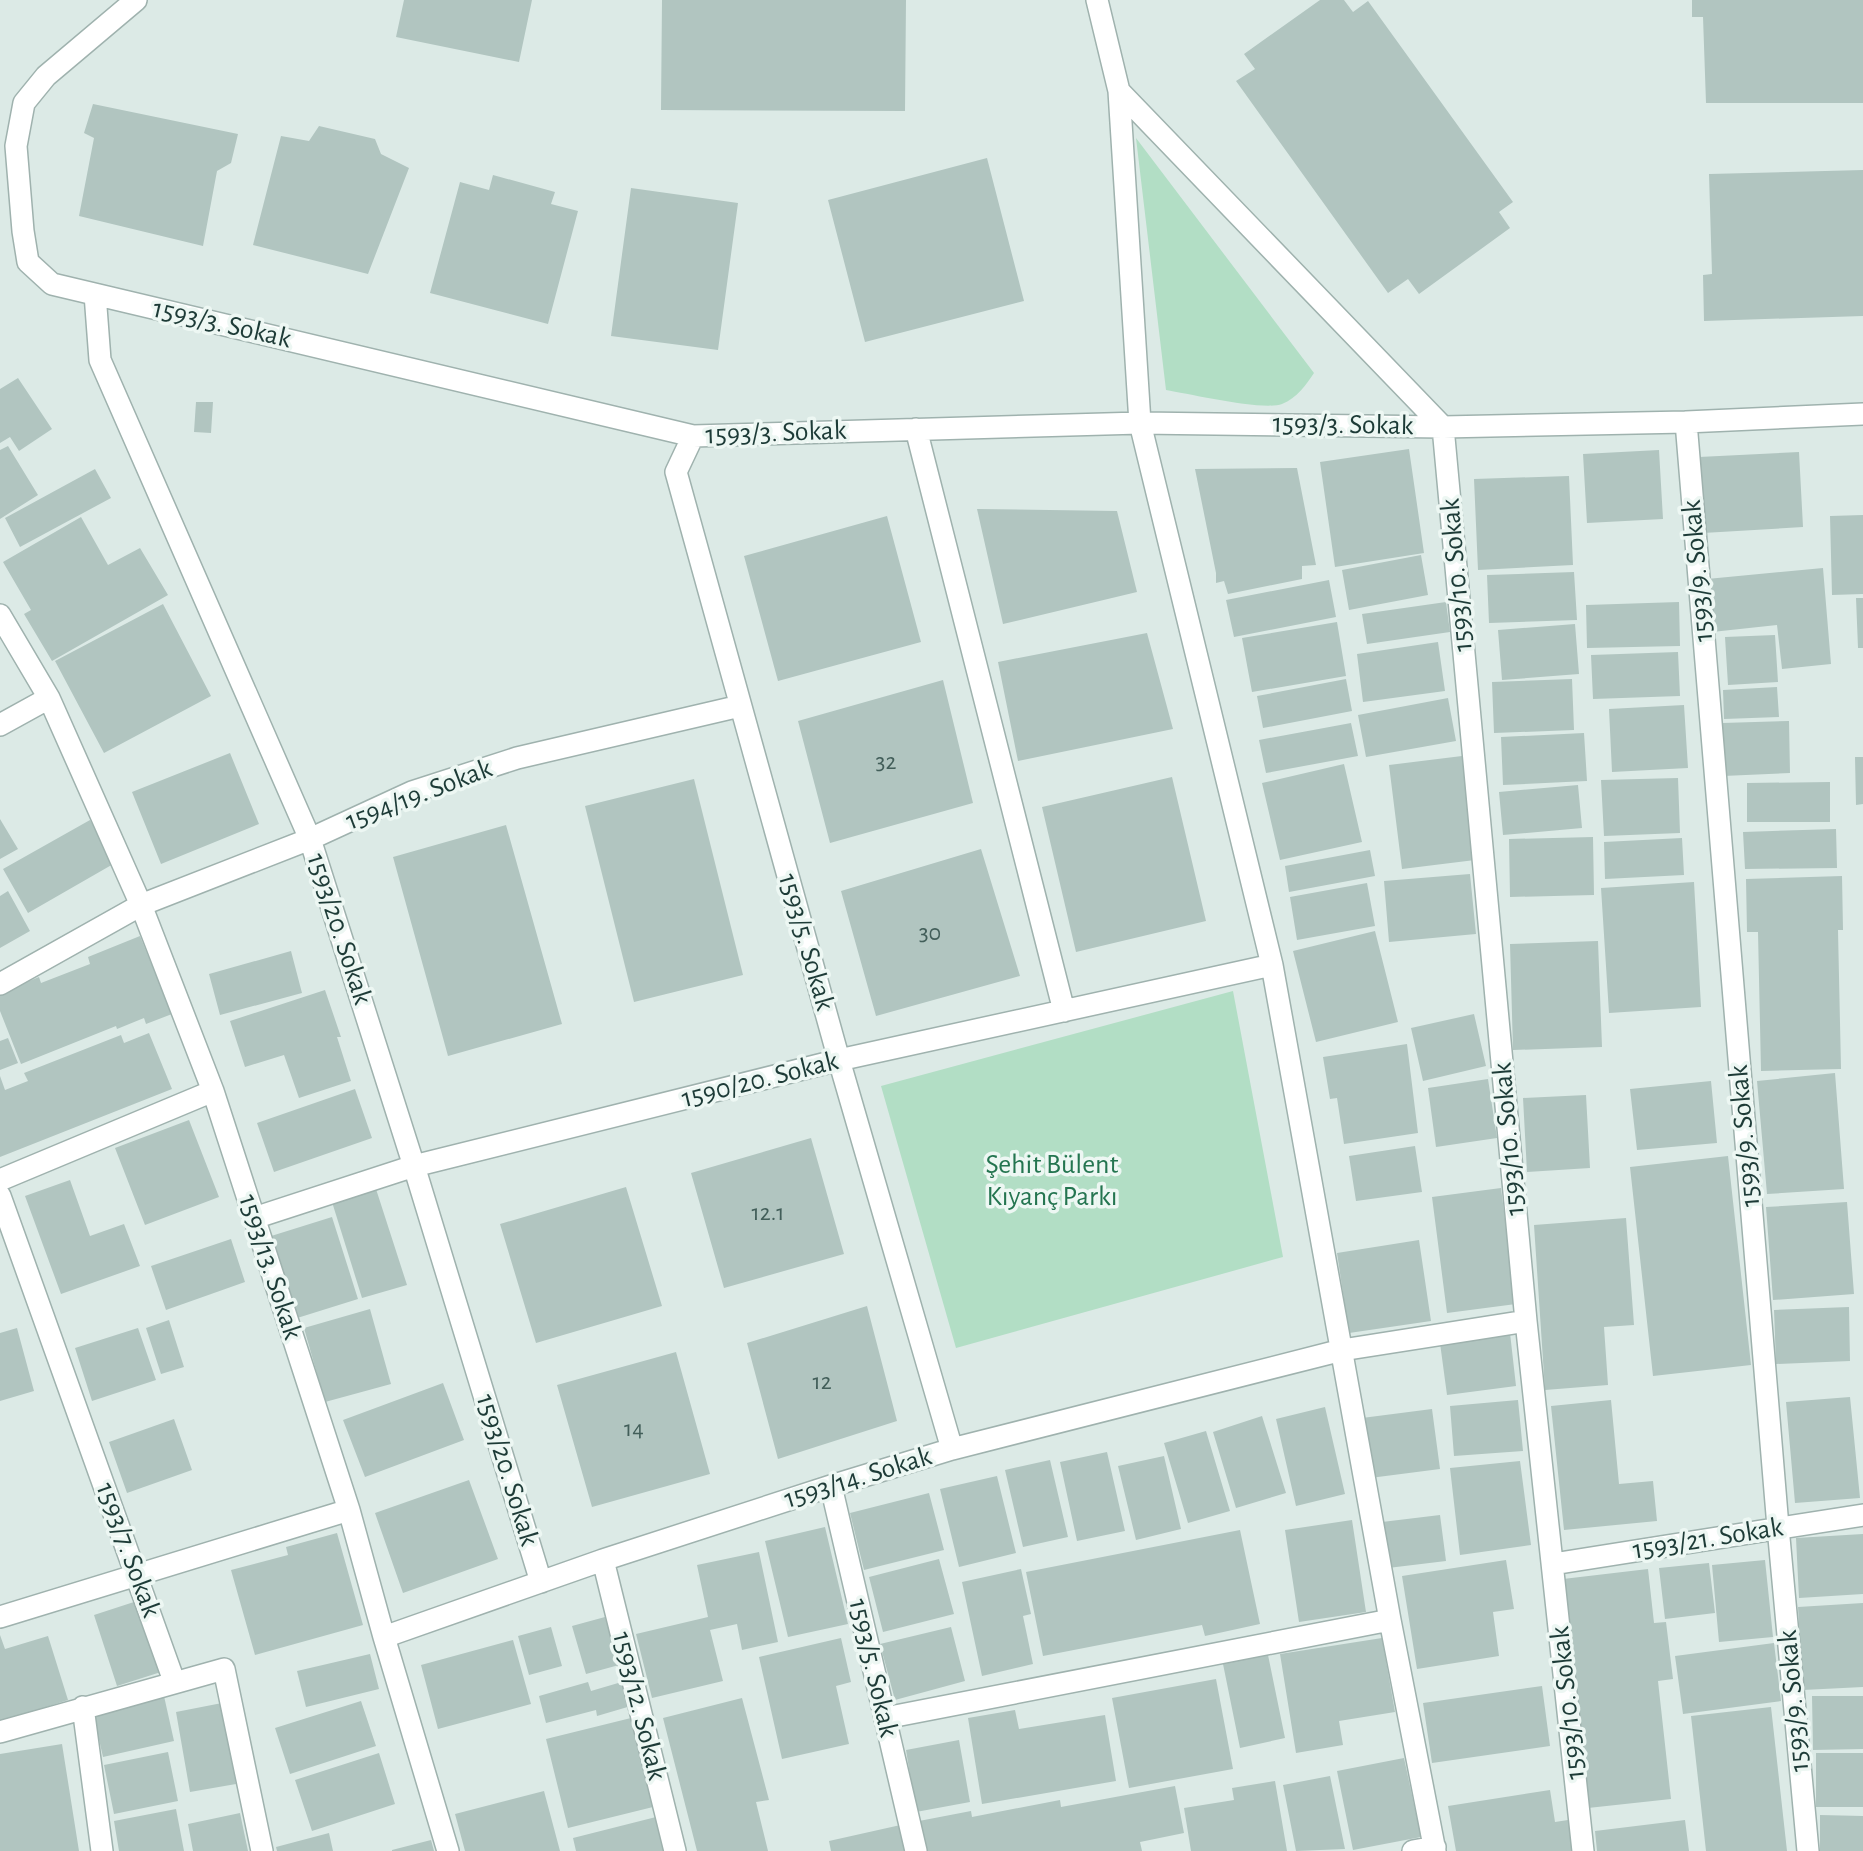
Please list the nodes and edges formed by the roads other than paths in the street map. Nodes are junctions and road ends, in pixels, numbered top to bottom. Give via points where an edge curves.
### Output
1 (136, 0) edge
2 (1097, 0) edge
3 (1119, 91) junction
4 (95, 293) junction
5 (1863, 414) edge
6 (1686, 422) junction
7 (1140, 423) junction
8 (1443, 427) junction
9 (916, 429) junction
10 (693, 436) junction
11 (0, 615) edge
12 (49, 698) junction
13 (740, 706) junction
14 (0, 725) edge
15 (310, 839) junction
16 (141, 905) junction
17 (1272, 965) junction
18 (0, 984) edge
19 (1063, 1011) junction
20 (839, 1060) junction
21 (213, 1091) junction
22 (414, 1166) junction
23 (0, 1181) edge
24 (0, 1196) edge
25 (254, 1218) junction
26 (1526, 1321) junction
27 (1342, 1350) junction
28 (952, 1449) junction
29 (831, 1486) junction
30 (349, 1510) junction
31 (1863, 1515) edge
32 (1777, 1527) junction
33 (603, 1560) junction
34 (1553, 1564) junction
35 (137, 1575) junction
36 (541, 1582) junction
37 (0, 1617) edge
38 (1390, 1620) junction
39 (384, 1637) junction
40 (174, 1681) junction
41 (83, 1707) junction
42 (885, 1718) junction
43 (0, 1732) edge
44 (1435, 1849) edge
45 (102, 1851) edge
46 (262, 1851) edge
47 (448, 1851) edge
48 (675, 1851) edge
49 (916, 1851) edge
50 (1413, 1851) edge
51 (1583, 1851) edge
52 (1808, 1851) edge

1 - 4 street, 1593/3. Sokak via 46,76 24,103 16,146 28,262 52,284
2 - 3 street
3 - 7 street
3 - 8 street
4 - 10 street, 1593/3. Sokak
4 - 15 street, 1593/20. Sokak via 100,360
5 - 6 street, 1593/3. Sokak
6 - 8 street, 1593/3. Sokak
6 - 32 street, 1593/9. Sokak
7 - 8 street, 1593/3. Sokak
7 - 9 street, 1593/3. Sokak
7 - 17 street
8 - 26 street, 1593/10. Sokak
9 - 10 street, 1593/3. Sokak
9 - 19 street
10 - 13 street, 1593/5. Sokak via 676,472
11 - 12 street, 1593/13. Sokak
12 - 14 street
12 - 16 street, 1593/13. Sokak
13 - 15 street, 1594/19. Sokak via 517,758 412,792
13 - 20 street, 1593/5. Sokak
15 - 16 street, 1594/19. Sokak
15 - 22 street, 1593/20. Sokak
16 - 18 street, 1594/19. Sokak
16 - 21 street, 1593/13. Sokak
17 - 19 street, 1590/20. Sokak
17 - 27 street
19 - 20 street, 1590/20. Sokak
20 - 22 street, 1590/20. Sokak
20 - 28 street, 1593/5. Sokak
21 - 23 street
21 - 25 street, 1593/13. Sokak
22 - 25 street, 1590/20. Sokak
22 - 36 street, 1593/20. Sokak
24 - 35 street, 1593/7. Sokak
25 - 30 street, 1593/13. Sokak
26 - 27 street, 1593/14. Sokak
26 - 34 street, 1593/10. Sokak
27 - 28 street, 1593/14. Sokak
27 - 38 street
28 - 29 street, 1593/14. Sokak
29 - 33 street, 1593/14. Sokak
29 - 42 street, 1593/5. Sokak
30 - 35 street
30 - 39 street, 1593/13. Sokak
31 - 32 street, 1593/21. Sokak
32 - 34 street, 1593/21. Sokak
32 - 52 street, 1593/9. Sokak
33 - 36 street, 1593/14. Sokak
33 - 48 street, 1593/12. Sokak
34 - 51 street, 1593/10. Sokak
35 - 37 street
35 - 40 street, 1593/7. Sokak
36 - 39 street, 1593/14. Sokak
38 - 42 street
38 - 44 street
39 - 47 street, 1593/13. Sokak
40 - 41 street
40 - 46 street via 223,1669
41 - 43 street
41 - 45 street
42 - 49 street, 1593/5. Sokak
44 - 50 street

